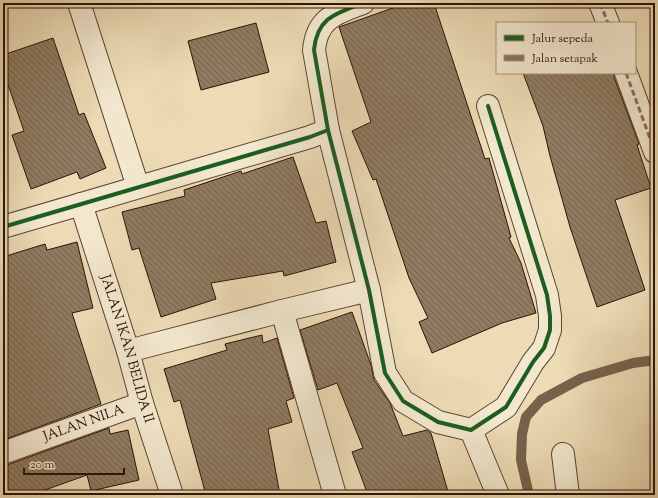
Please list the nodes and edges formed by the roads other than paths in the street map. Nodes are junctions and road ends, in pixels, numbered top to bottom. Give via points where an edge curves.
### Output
1 (79, 3) edge
2 (363, 3) edge
3 (600, 3) edge
4 (332, 9) edge
5 (608, 22) edge
6 (626, 74) edge
7 (488, 106) dead end
8 (328, 130) junction
9 (655, 152) edge
10 (138, 187) junction
11 (80, 204) junction
12 (3, 226) edge
13 (368, 290) junction
14 (282, 311) junction
15 (128, 351) junction
16 (142, 403) junction
17 (471, 430) junction
18 (3, 453) edge
19 (563, 454) dead end
20 (172, 495) edge
21 (334, 495) edge
22 (498, 495) edge
23 (568, 495) edge

1 - 10 street
2 - 4 street
3 - 5 street
4 - 8 street via 320,27 314,50
6 - 9 street
7 - 17 street via 547,295 550,330 544,348 506,407
8 - 10 street
8 - 13 street
10 - 11 street
11 - 12 street
11 - 15 street, JALAN IKAN BELIDA II
13 - 14 street
13 - 17 street via 385,374 403,401 438,422
14 - 15 street
14 - 21 street
15 - 16 street, JALAN IKAN BELIDA II
16 - 18 street, JALAN NILA
16 - 20 street, JALAN IKAN BELIDA II
17 - 22 street
19 - 23 street

